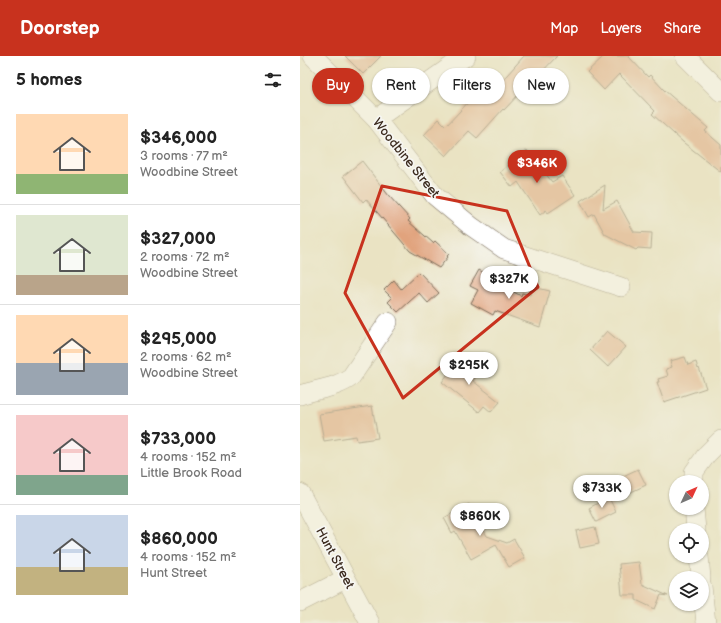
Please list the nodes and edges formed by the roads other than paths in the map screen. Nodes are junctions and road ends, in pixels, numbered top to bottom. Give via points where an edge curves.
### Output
1 (313, 56) edge
2 (466, 56) edge
3 (685, 56) edge
4 (721, 92) edge
5 (376, 119) junction
6 (621, 286) dead end
7 (388, 322) dead end
8 (300, 395) edge
9 (721, 440) edge
10 (694, 475) edge
11 (300, 493) edge
12 (345, 579) junction
13 (300, 602) edge
14 (705, 611) edge
15 (370, 623) edge
16 (706, 623) edge

1 - 5 street, Woodbine Street
2 - 5 street
3 - 4 street
5 - 6 street, Woodbine Street via 435,196 504,249
7 - 8 street via 352,377 332,387
9 - 10 street via 706,454
11 - 12 street, Hunt Street
12 - 13 street
12 - 15 street, Hunt Street
14 - 16 street

